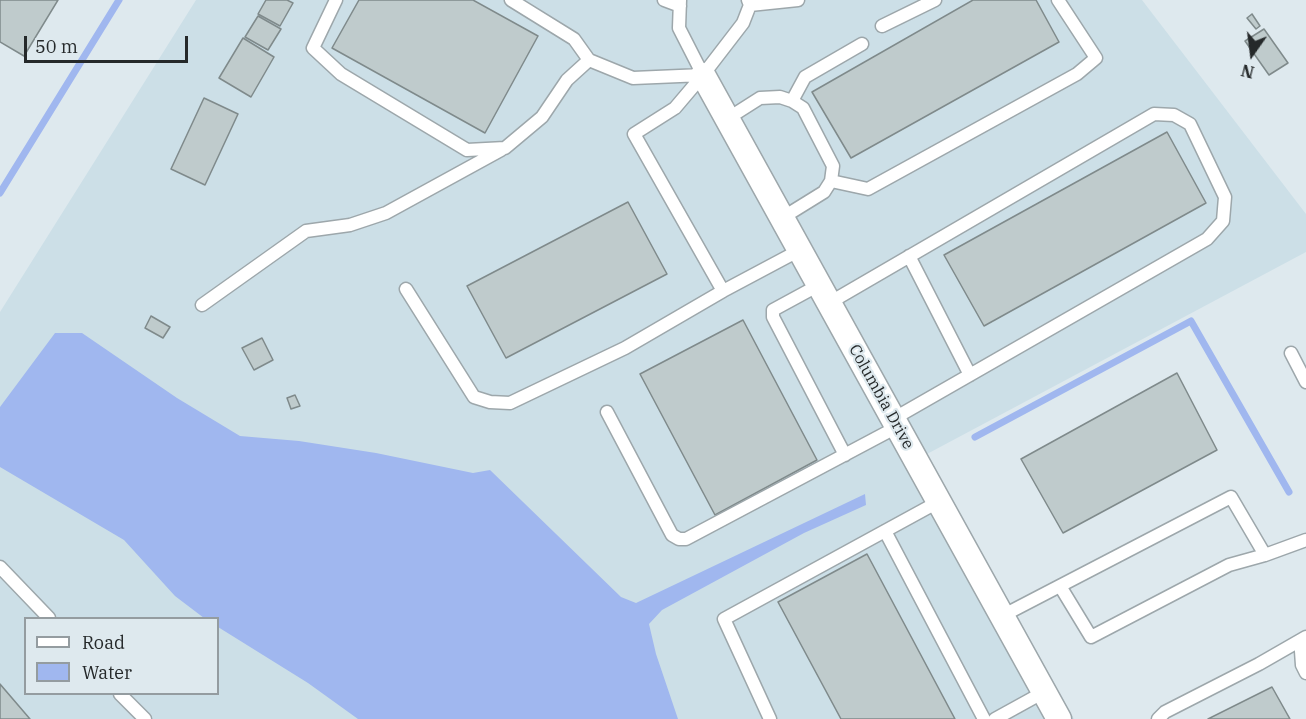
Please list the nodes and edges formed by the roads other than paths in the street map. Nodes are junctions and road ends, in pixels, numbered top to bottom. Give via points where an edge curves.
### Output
1 (336, 0) edge
2 (511, 0) edge
3 (664, 0) edge
4 (798, 0) edge
5 (935, 0) edge
6 (1058, 0) edge
7 (680, 3) edge
8 (749, 3) edge
9 (882, 26) dead end
10 (862, 44) dead end
11 (589, 60) junction
12 (703, 75) junction
13 (792, 100) junction
14 (727, 119) junction
15 (505, 148) junction
16 (831, 181) junction
17 (782, 218) junction
18 (800, 250) junction
19 (909, 256) junction
20 (406, 289) dead end
21 (723, 291) junction
22 (824, 294) junction
23 (202, 305) dead end
24 (1291, 352) dead end
25 (970, 375) junction
26 (1306, 382) edge
27 (607, 412) dead end
28 (895, 423) junction
29 (845, 455) junction
30 (938, 502) junction
31 (885, 531) junction
32 (1306, 540) edge
33 (1265, 555) junction
34 (0, 567) edge
35 (1060, 586) junction
36 (1002, 616) junction
37 (48, 617) edge
38 (1306, 639) edge
39 (1306, 674) edge
40 (1044, 692) junction
41 (122, 695) edge
42 (145, 719) edge
43 (770, 719) edge
44 (984, 719) edge
45 (995, 719) edge
46 (1059, 719) edge
47 (1158, 719) edge

1 - 15 lane via 313,48 341,74 467,150
2 - 11 lane via 574,39
3 - 7 lane
4 - 8 lane
5 - 9 lane
6 - 16 lane via 1096,58 1077,74 868,189
7 - 12 lane via 679,28
8 - 12 lane via 743,23
10 - 13 lane via 805,77
11 - 12 lane via 633,78
11 - 15 lane via 567,80 542,117
12 - 14 street, Columbia Drive
12 - 21 lane via 675,108 634,134
13 - 14 lane via 760,98
13 - 16 lane via 803,108 833,166
14 - 17 street, Columbia Drive
15 - 23 lane via 386,213 350,225 306,231
16 - 17 lane via 824,192
17 - 18 street, Columbia Drive
18 - 21 lane
18 - 22 street, Columbia Drive
19 - 22 lane
19 - 25 lane
19 - 25 lane via 1154,114 1174,115 1190,124 1225,197 1223,221 1208,238
20 - 21 lane via 474,396 510,403 625,348
22 - 28 street, Columbia Drive
22 - 29 lane via 773,310 772,317
24 - 26 lane
25 - 28 lane
27 - 29 lane via 672,535 679,539 686,539
28 - 29 lane
28 - 30 street, Columbia Drive
30 - 31 lane
30 - 36 street, Columbia Drive
31 - 43 lane via 724,619
31 - 44 lane
32 - 33 lane
33 - 35 lane via 1229,565 1091,637
33 - 35 lane via 1231,497
34 - 37 lane
35 - 36 lane
36 - 40 street, Columbia Drive
38 - 39 lane via 1301,651
38 - 47 lane
40 - 45 lane
40 - 46 street, Columbia Drive
41 - 42 lane

